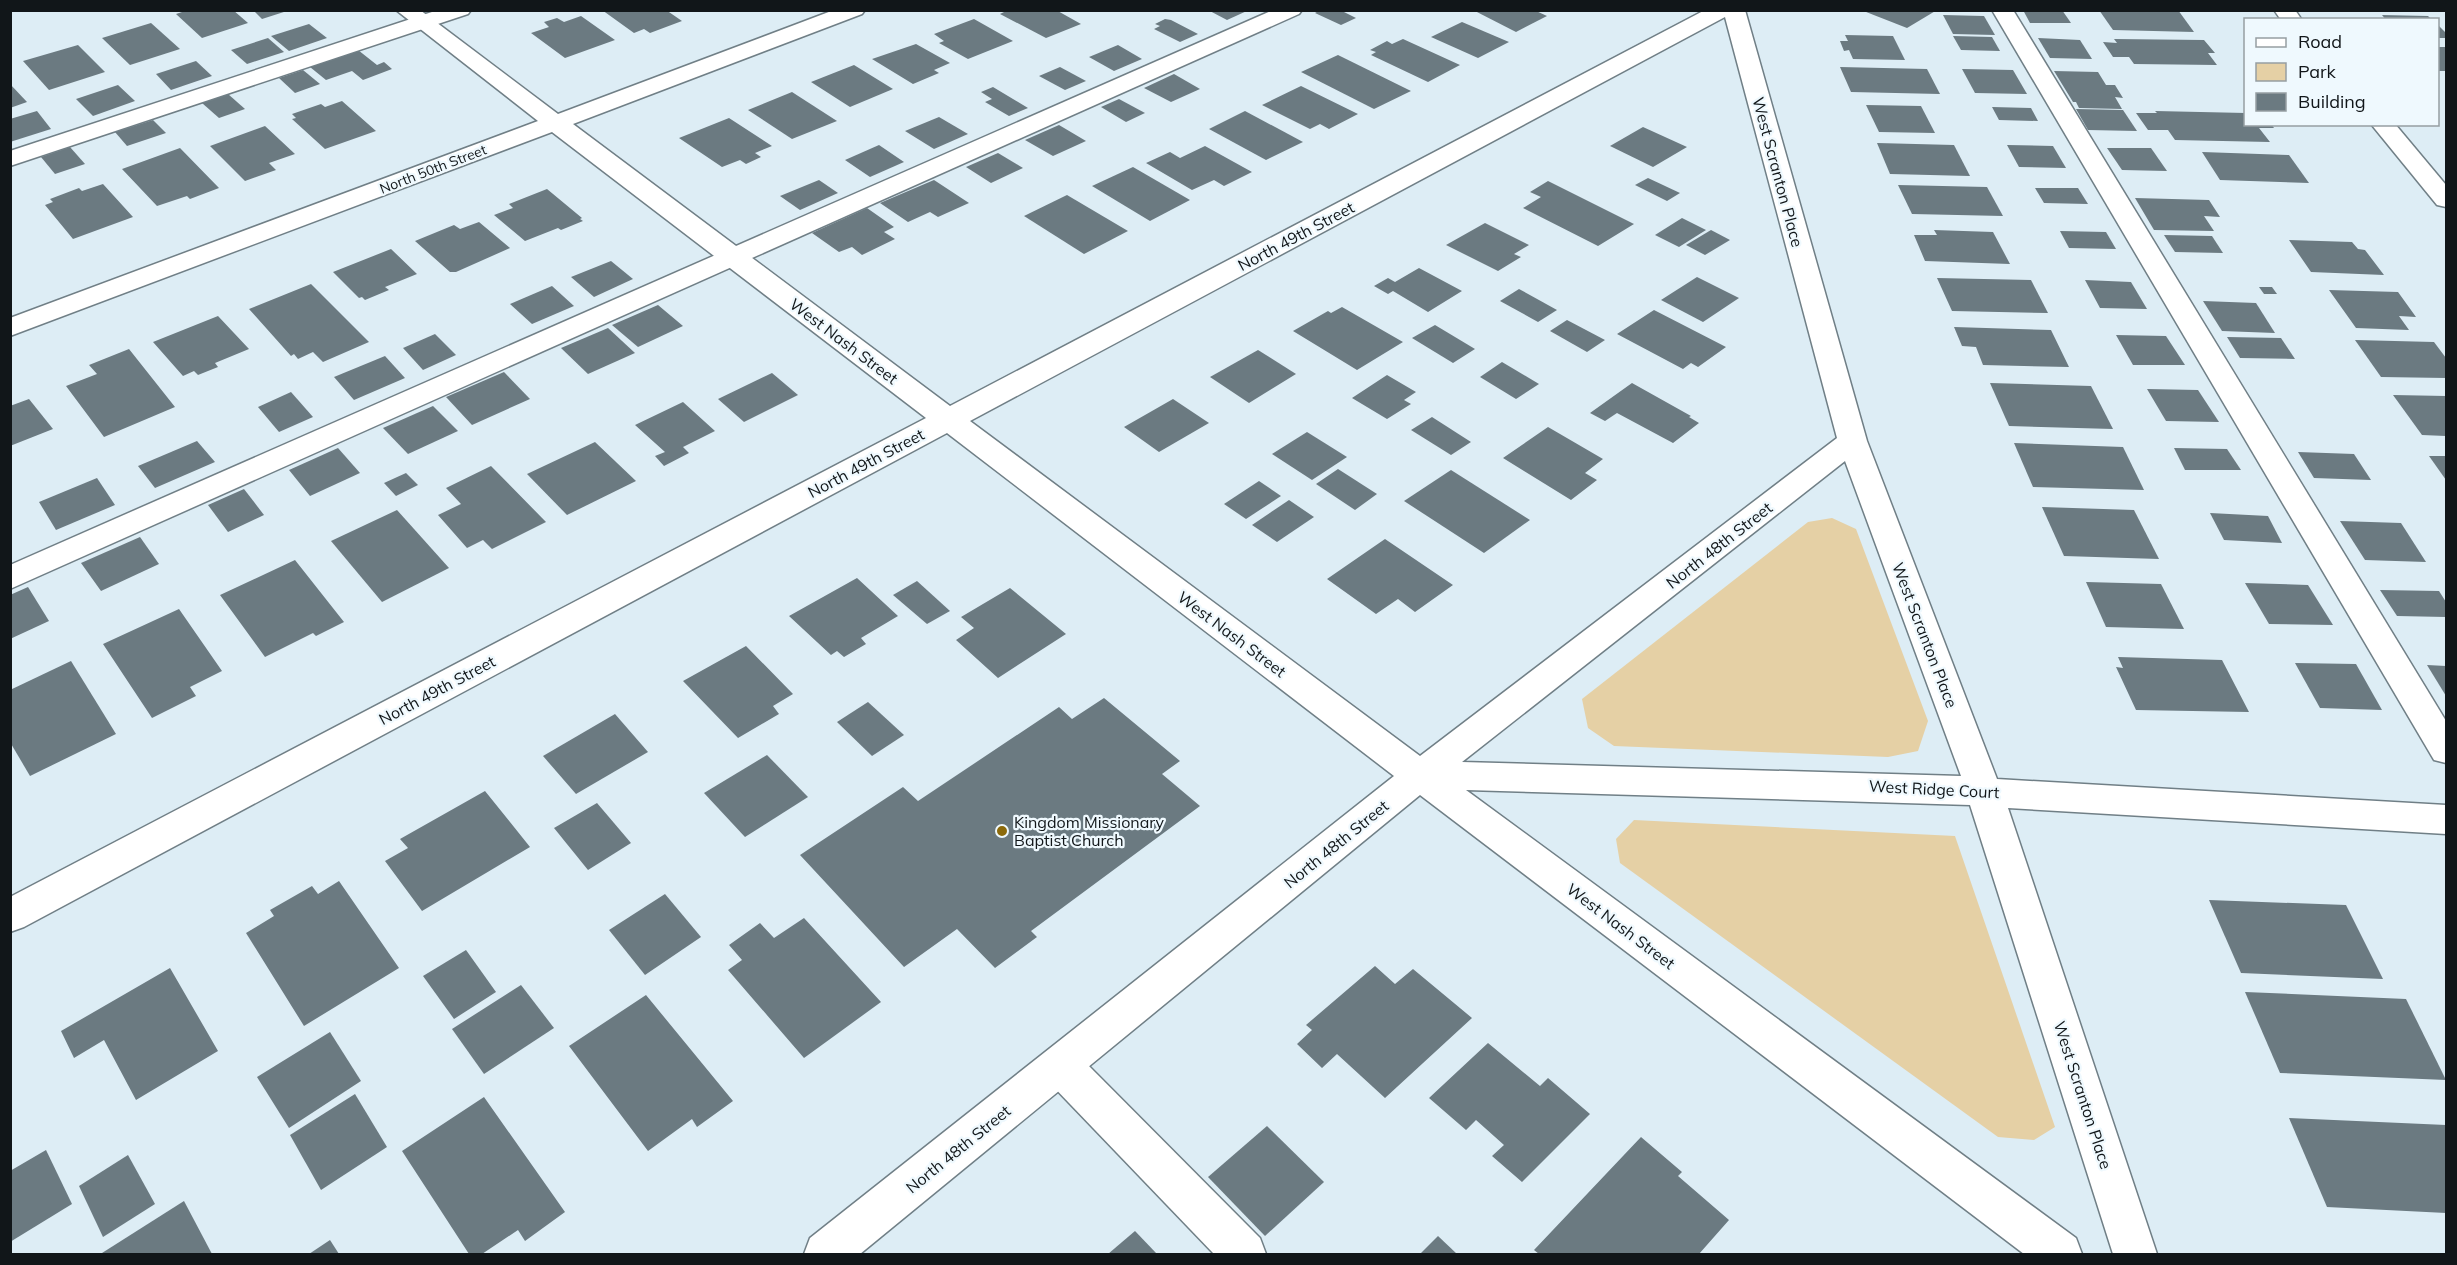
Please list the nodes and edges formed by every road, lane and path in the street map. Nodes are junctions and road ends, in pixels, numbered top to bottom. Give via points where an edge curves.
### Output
1 (461, 10) edge
2 (855, 10) edge
3 (1292, 10) edge
4 (1722, 10) edge
5 (1734, 10) edge
6 (2001, 10) edge
7 (414, 17) edge
8 (555, 123) junction
9 (2384, 126) edge
10 (10, 159) edge
11 (2446, 200) edge
12 (736, 259) junction
13 (10, 328) edge
14 (948, 419) junction
15 (1852, 441) junction
16 (10, 578) edge
17 (2446, 750) edge
18 (1420, 775) junction
19 (1984, 791) junction
20 (2446, 820) edge
21 (10, 916) edge
22 (1061, 1066) junction
23 (826, 1254) edge
24 (1244, 1254) edge
25 (2060, 1254) edge
26 (2135, 1254) edge

1 - 7 street
2 - 8 street, North 50th Street
3 - 12 street
4 - 14 street, North 49th Street
5 - 15 street, West Scranton Place
6 - 17 street
7 - 8 street, West Nash Street
7 - 10 street
8 - 12 street, West Nash Street
8 - 13 street, North 50th Street
9 - 11 street
12 - 14 street, West Nash Street
12 - 16 street
14 - 18 street, West Nash Street
14 - 21 street, North 49th Street
15 - 18 street, North 48th Street
15 - 19 street, West Scranton Place
18 - 19 street, West Ridge Court
18 - 22 street, North 48th Street
18 - 25 street, West Nash Street
19 - 20 street, West Ridge Court
19 - 26 street, West Scranton Place
22 - 23 street, North 48th Street
22 - 24 street

